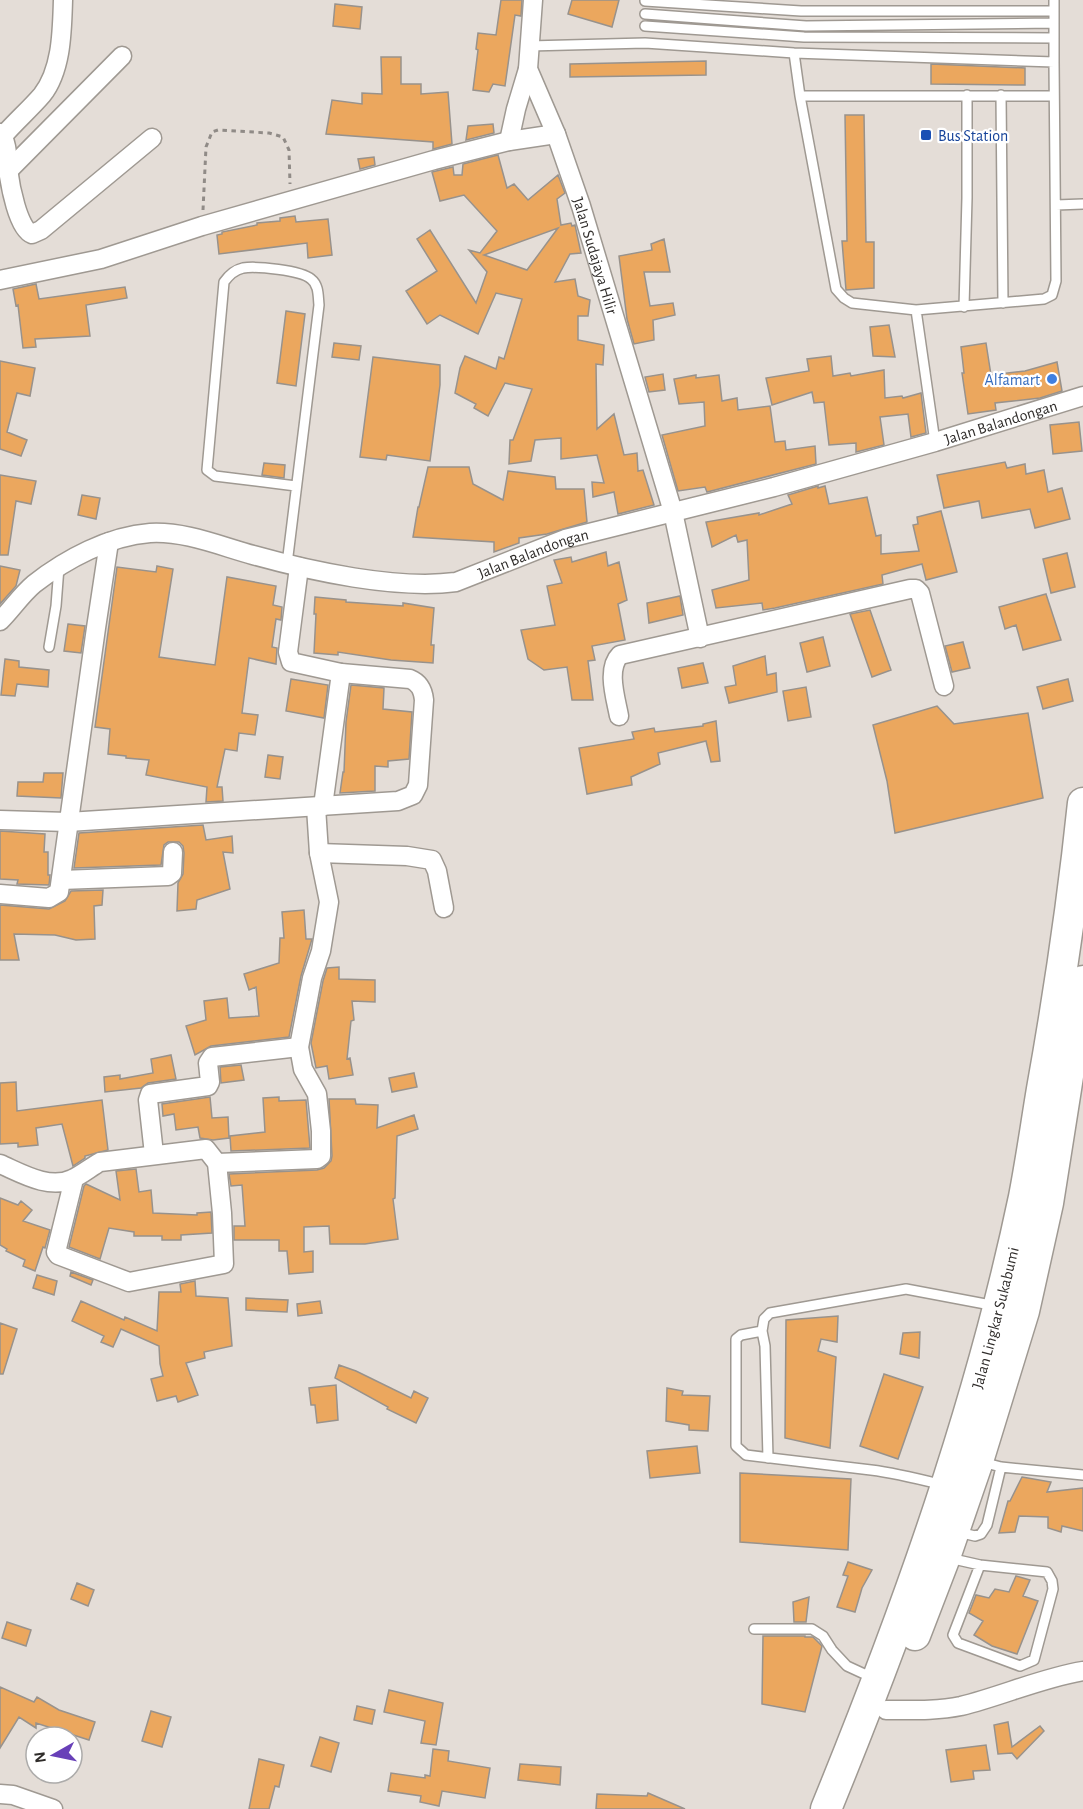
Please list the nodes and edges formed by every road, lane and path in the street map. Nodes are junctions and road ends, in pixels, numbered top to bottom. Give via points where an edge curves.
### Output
1 (63, 0) edge
2 (533, 0) edge
3 (645, 0) edge
4 (1054, 0) edge
5 (1054, 11) junction
6 (645, 14) junction
7 (1054, 23) junction
8 (645, 26) junction
9 (1054, 38) junction
10 (645, 43) junction
11 (529, 46) junction
12 (794, 53) junction
13 (122, 56) dead end
14 (1054, 62) junction
15 (528, 69) junction
16 (967, 95) junction
17 (1001, 95) junction
18 (800, 96) junction
19 (1054, 96) junction
20 (556, 134) junction
21 (2, 135) edge
22 (152, 138) dead end
23 (509, 141) junction
24 (8, 171) junction
25 (291, 201) junction
26 (1083, 204) edge
27 (1056, 205) junction
28 (202, 226) junction
29 (0, 280) edge
30 (1003, 303) junction
31 (964, 307) junction
32 (916, 310) junction
33 (1083, 396) edge
34 (935, 442) junction
35 (296, 486) junction
36 (672, 512) junction
37 (110, 543) junction
38 (293, 566) junction
39 (59, 567) junction
40 (0, 621) edge
41 (700, 638) junction
42 (49, 647) dead end
43 (342, 673) junction
44 (944, 686) dead end
45 (619, 716) dead end
46 (1083, 804) edge
47 (320, 806) junction
48 (0, 820) edge
49 (68, 822) junction
50 (173, 852) dead end
51 (319, 853) junction
52 (61, 879) junction
53 (0, 894) edge
54 (444, 908) dead end
55 (1083, 981) edge
56 (1081, 1016) edge
57 (299, 1047) junction
58 (1077, 1060) edge
59 (154, 1154) junction
60 (216, 1163) junction
61 (0, 1164) edge
62 (74, 1179) junction
63 (998, 1307) junction
64 (762, 1330) junction
65 (768, 1458) junction
66 (989, 1464) junction
67 (1083, 1475) edge
68 (946, 1486) junction
69 (949, 1544) junction
70 (980, 1565) junction
71 (754, 1629) dead end
72 (1083, 1671) edge
73 (878, 1680) junction
74 (876, 1720) junction
75 (0, 1794) edge
76 (54, 1809) edge
77 (826, 1809) edge
78 (846, 1809) edge

1 - 21 street via 51,81
2 - 11 street, Jalan Sudajaya Hilir
3 - 5 lane via 801,11
3 - 6 lane
4 - 5 lane
5 - 7 lane
6 - 7 lane via 806,26
6 - 8 lane
7 - 9 lane
8 - 9 lane via 804,37
8 - 10 lane
9 - 14 lane
10 - 11 lane
10 - 12 lane
11 - 15 street, Jalan Sudajaya Hilir
12 - 14 lane
12 - 18 lane
13 - 24 street
14 - 19 lane
15 - 20 street, Jalan Sudajaya Hilir
15 - 23 street
16 - 17 lane
16 - 18 lane
16 - 31 lane
17 - 19 lane
17 - 30 lane
18 - 32 lane via 836,289 852,303
19 - 27 lane
20 - 23 street
20 - 36 street, Jalan Sudajaya Hilir
21 - 24 street
22 - 24 street via 32,234 21,223
23 - 25 street
25 - 28 street
25 - 28 path via 288,150 283,137 219,130 212,132 206,147
26 - 27 lane
27 - 30 lane via 1056,281 1052,295
28 - 29 street via 100,259
30 - 31 lane
31 - 32 lane
32 - 34 lane
33 - 34 street, Jalan Balandongan
34 - 36 street, Jalan Balandongan
35 - 35 lane via 318,293 311,278 295,272 244,268 230,274 224,282 207,470 215,476
35 - 38 lane
36 - 38 street, Jalan Balandongan via 565,538 456,582 442,584
36 - 41 street, Jalan Sudajaya Hilir
37 - 38 street, Jalan Balandongan via 126,537 169,533
37 - 39 street, Jalan Balandongan
37 - 49 street
38 - 43 street via 289,658 296,665
39 - 40 street, Jalan Balandongan via 34,584
39 - 42 lane
41 - 44 street via 916,589 920,592
41 - 45 street via 629,652 615,660
43 - 47 street
43 - 47 street via 410,679 421,687 424,700 418,785 407,799
46 - 63 main road, Jalan Lingkar Sukabumi via 1048,1054 1024,1196
47 - 49 street
47 - 51 street
48 - 49 street
49 - 52 street
50 - 52 street via 172,873 168,876
51 - 54 street via 432,860
51 - 57 street via 329,908
52 - 53 street via 59,892 49,898
55 - 56 main road, Jalan Lingkar Sukabumi
56 - 58 main road, Jalan Lingkar Sukabumi
57 - 59 street via 212,1057 208,1063 208,1086 150,1094
57 - 60 street via 303,1069 317,1094 320,1158
58 - 66 main road, Jalan Lingkar Sukabumi
59 - 60 street via 206,1149
59 - 62 street via 100,1162
60 - 62 street via 224,1263 138,1282 123,1281 57,1254
61 - 62 street via 45,1182
63 - 64 lane via 917,1290 889,1290 770,1313
63 - 68 main road, Jalan Lingkar Sukabumi
64 - 65 lane
64 - 65 lane via 736,1339 736,1446 746,1455
65 - 68 lane via 893,1472
66 - 67 lane
66 - 69 main road, Jalan Lingkar Sukabumi
68 - 73 main road, Jalan Lingkar Sukabumi
69 - 70 lane
69 - 74 main road, Jalan Lingkar Sukabumi
70 - 70 lane via 1047,1572 1050,1576 1053,1589 1030,1663 1020,1666 953,1638
71 - 73 lane via 812,1629 823,1636 847,1666
72 - 74 street via 961,1706
73 - 74 main road, Jalan Lingkar Sukabumi
74 - 77 main road, Jalan Lingkar Sukabumi
74 - 78 main road, Jalan Lingkar Sukabumi
75 - 76 street

